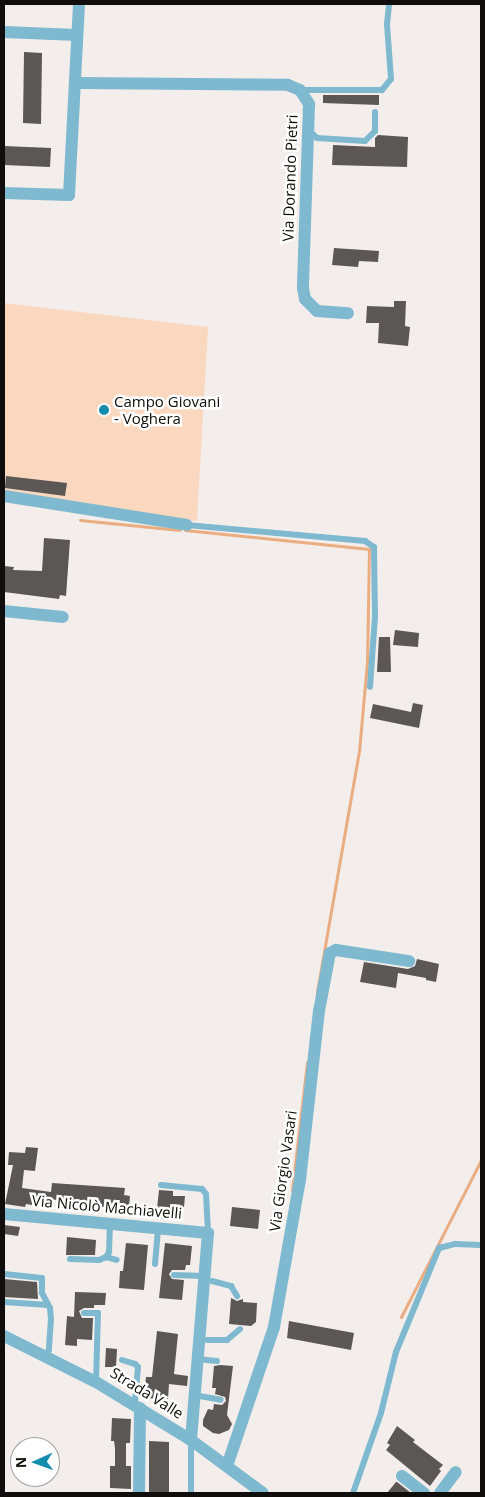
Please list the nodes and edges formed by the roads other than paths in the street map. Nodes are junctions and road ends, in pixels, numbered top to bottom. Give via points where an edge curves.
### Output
1 (79, 4) edge
2 (389, 4) edge
3 (4, 32) edge
4 (77, 35) junction
5 (75, 83) junction
6 (300, 90) junction
7 (375, 112) dead end
8 (308, 129) junction
9 (4, 193) edge
10 (348, 313) dead end
11 (4, 496) edge
12 (186, 525) joint
13 (4, 611) edge
14 (63, 617) dead end
15 (370, 688) dead end
16 (409, 962) dead end
17 (161, 1185) dead end
18 (4, 1214) edge
19 (110, 1224) junction
20 (158, 1229) junction
21 (208, 1233) junction
22 (481, 1245) edge
23 (70, 1259) dead end
24 (112, 1259) junction
25 (155, 1264) dead end
26 (116, 1268) dead end
27 (4, 1274) edge
28 (174, 1274) dead end
29 (211, 1281) junction
30 (237, 1296) dead end
31 (4, 1302) edge
32 (48, 1304) junction
33 (84, 1313) dead end
34 (240, 1329) dead end
35 (4, 1336) edge
36 (204, 1340) junction
37 (46, 1356) junction
38 (197, 1359) junction
39 (122, 1360) dead end
40 (217, 1361) dead end
41 (96, 1382) junction
42 (194, 1395) junction
43 (221, 1400) dead end
44 (138, 1407) junction
45 (190, 1440) junction
46 (227, 1466) junction
47 (456, 1472) dead end
48 (402, 1476) dead end
49 (139, 1493) edge
50 (191, 1493) edge
51 (263, 1493) edge
52 (353, 1493) edge
53 (424, 1493) edge
54 (440, 1493) edge

1 - 4 street
2 - 6 lane via 387,24 392,79 382,90
3 - 4 street
4 - 5 street
5 - 6 street via 288,85
5 - 9 street via 69,195
6 - 8 street, Via Dorando Pietri via 309,104
7 - 8 lane via 375,131 365,141 317,138
8 - 10 street, Via Dorando Pietri via 305,299 317,311
11 - 12 street
12 - 15 lane via 364,541 374,547 375,617
13 - 14 street
16 - 46 street, Via Giorgio Vasari via 336,950 330,953 319,1011 279,1328
17 - 21 lane via 202,1189 206,1194
18 - 19 street, Via Nicolò Machiavelli
19 - 20 street, Via Nicolò Machiavelli
19 - 24 lane via 109,1252
20 - 21 street, Via Nicolò Machiavelli
20 - 25 lane
21 - 29 street
22 - 52 lane via 455,1244 439,1248 396,1352 381,1413
23 - 24 lane
24 - 26 lane
27 - 32 lane via 42,1278 42,1292
28 - 29 lane
29 - 30 lane via 232,1286
29 - 36 street
31 - 32 lane
32 - 37 lane via 51,1319
33 - 41 lane via 98,1312
34 - 36 lane via 227,1340
35 - 37 street, Strada Valle
36 - 38 street
37 - 41 street, Strada Valle
38 - 40 lane
38 - 42 street
39 - 44 lane via 138,1367
41 - 44 street, Strada Valle
42 - 43 lane
42 - 45 street
44 - 45 street, Strada Valle
44 - 49 street
45 - 46 street, Strada Valle
45 - 50 lane
46 - 51 street, Strada Valle
47 - 54 street
48 - 53 street

